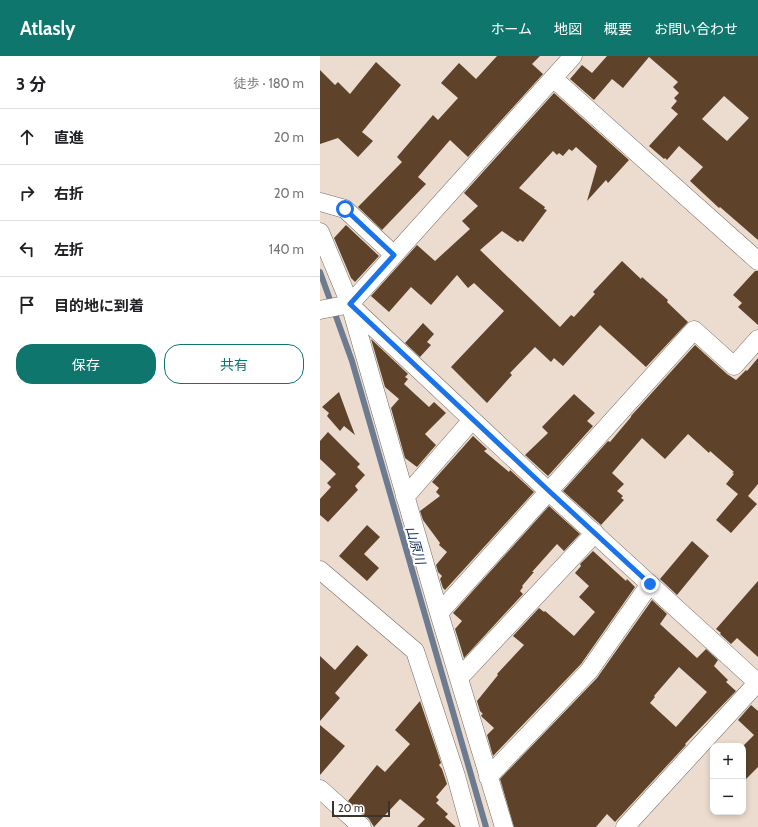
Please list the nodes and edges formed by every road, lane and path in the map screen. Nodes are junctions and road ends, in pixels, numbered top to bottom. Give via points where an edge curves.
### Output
1 (573, 56) edge
2 (553, 78) junction
3 (320, 202) edge
4 (320, 232) edge
5 (394, 255) junction
6 (758, 261) edge
7 (350, 304) junction
8 (320, 310) edge
9 (758, 339) edge
10 (472, 420) junction
11 (548, 490) junction
12 (405, 497) junction
13 (595, 533) junction
14 (320, 570) edge
15 (650, 584) junction
16 (439, 613) junction
17 (459, 678) junction
18 (758, 682) edge
19 (488, 776) junction
20 (320, 790) edge
21 (362, 827) edge
22 (470, 827) edge
23 (504, 827) edge
24 (625, 827) edge

1 - 2 street
2 - 5 street
2 - 6 street
3 - 5 street via 345,209
4 - 7 street
5 - 7 street
7 - 8 street
7 - 10 street
7 - 12 street
9 - 11 street via 734,366 694,330
10 - 11 street
10 - 12 street
11 - 13 street
11 - 16 street
12 - 16 street
13 - 15 street
13 - 17 street
14 - 22 street via 415,651
15 - 18 street
15 - 19 street via 589,671
16 - 17 street
17 - 19 street
18 - 24 street
19 - 23 street
20 - 21 street

